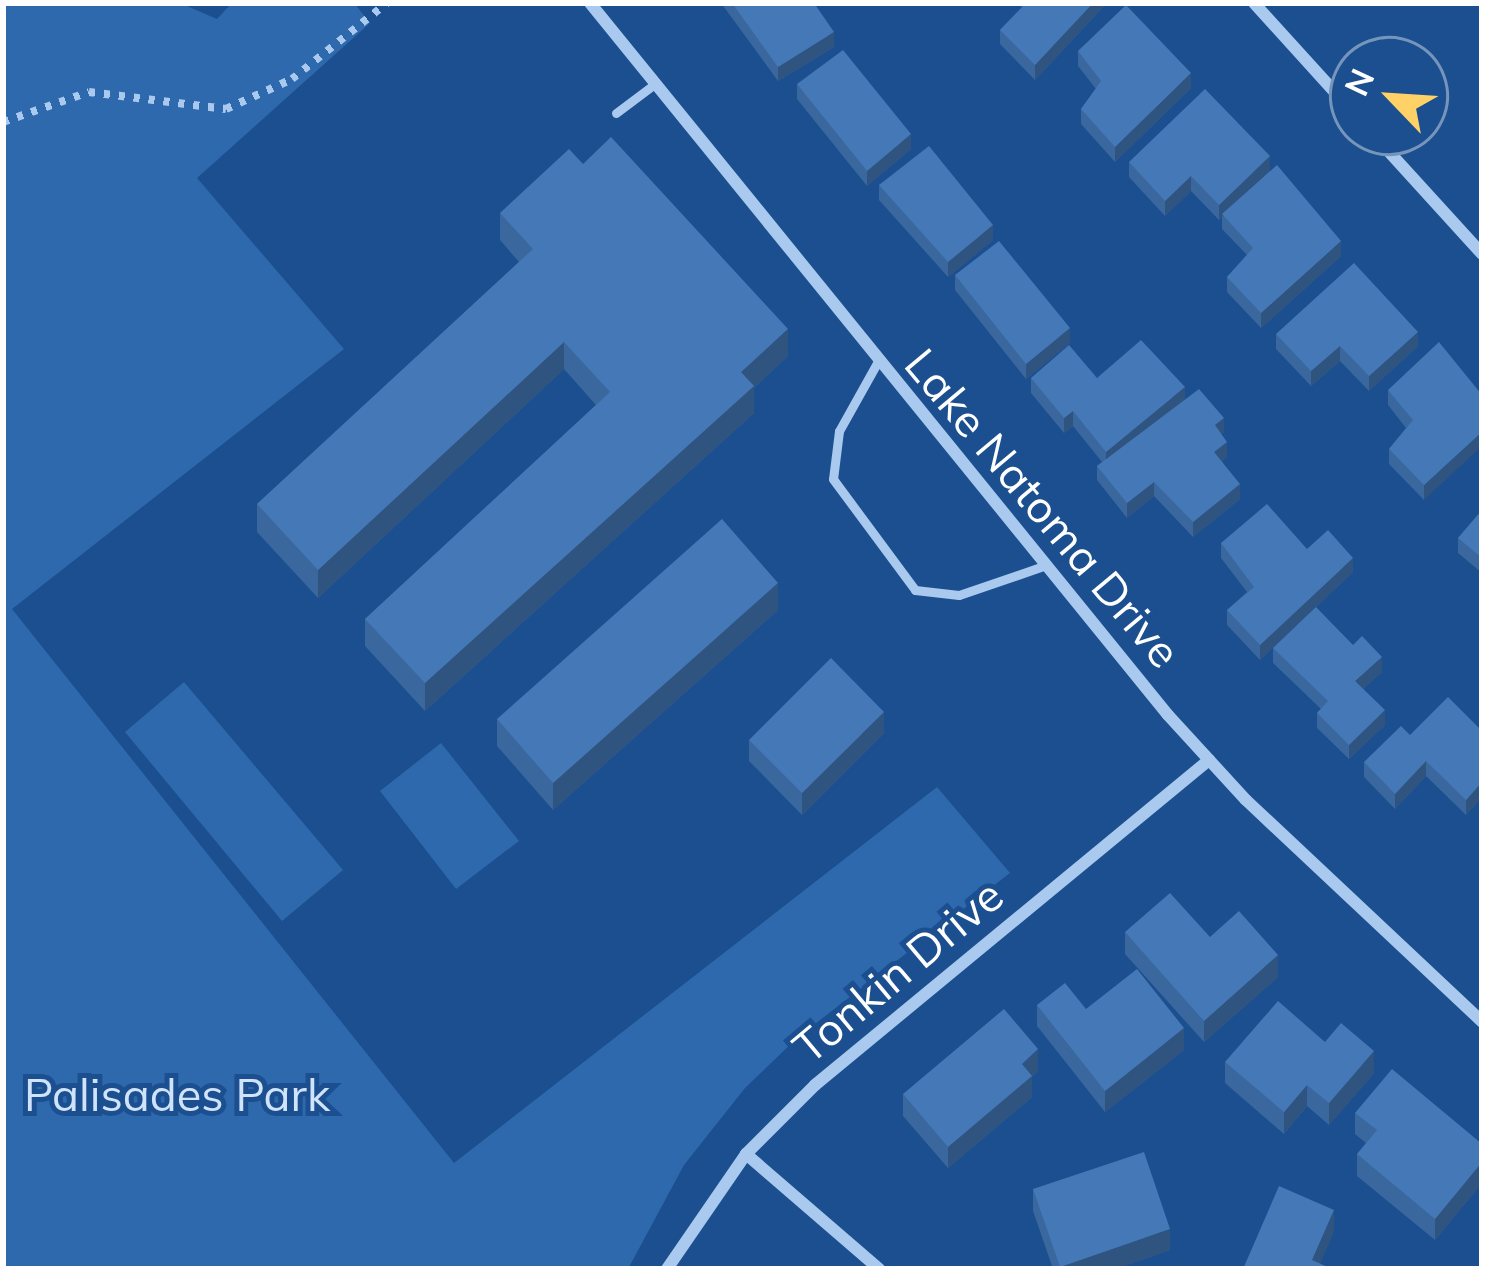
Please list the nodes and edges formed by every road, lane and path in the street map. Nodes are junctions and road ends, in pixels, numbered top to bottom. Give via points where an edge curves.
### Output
1 (387, 3) edge
2 (590, 3) edge
3 (1254, 3) edge
4 (652, 86) junction
5 (1329, 86) edge
6 (616, 113) dead end
7 (3, 122) edge
8 (1393, 156) edge
9 (1482, 254) edge
10 (877, 363) junction
11 (1041, 567) junction
12 (1209, 760) junction
13 (1482, 1022) edge
14 (746, 1154) junction
15 (667, 1269) edge
16 (879, 1269) edge

1 - 7 path via 292,79 226,109 89,92
2 - 4 street, Lake Natoma Drive
3 - 5 street
4 - 6 lane
4 - 10 street, Lake Natoma Drive
8 - 9 street
10 - 11 street, Lake Natoma Drive
10 - 11 lane via 839,431 833,479 916,590 959,595
11 - 12 street, Lake Natoma Drive
12 - 13 street, Lake Natoma Drive
12 - 14 street, Tonkin Drive via 815,1085
14 - 15 street, Tonkin Drive
14 - 16 street

